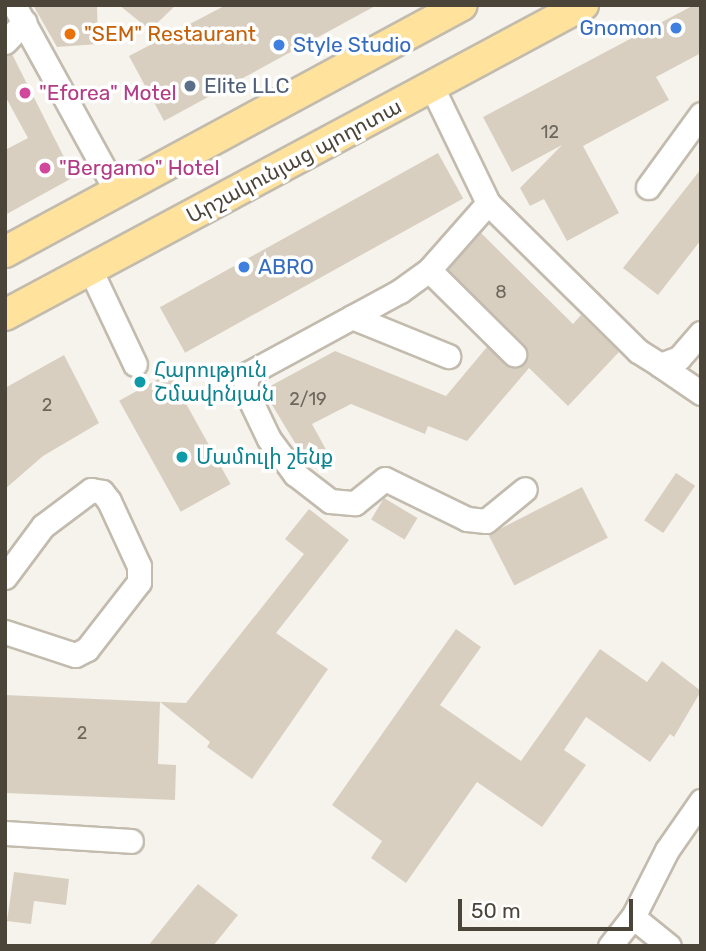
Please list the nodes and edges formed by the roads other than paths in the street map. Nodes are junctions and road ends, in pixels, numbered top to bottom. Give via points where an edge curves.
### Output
1 (462, 5) edge
2 (583, 5) edge
3 (19, 14) edge
4 (5, 42) edge
5 (432, 87) junction
6 (701, 114) edge
7 (648, 187) dead end
8 (117, 192) junction
9 (488, 203) junction
10 (5, 252) edge
11 (90, 270) junction
12 (429, 270) junction
13 (5, 315) edge
14 (352, 317) junction
15 (701, 333) edge
16 (514, 354) dead end
17 (449, 356) dead end
18 (135, 365) dead end
19 (660, 365) junction
20 (701, 393) edge
21 (525, 489) dead end
22 (5, 578) edge
23 (5, 632) edge
24 (701, 802) edge
25 (5, 833) edge
26 (131, 841) dead end
27 (633, 917) junction
28 (610, 946) edge
29 (669, 946) edge

1 - 8 main road
2 - 5 main road, Արշակունյաց պողոտա
3 - 4 street
3 - 8 street
5 - 9 street
5 - 11 main road, Արշակունյաց պողոտա
6 - 7 street
8 - 10 main road
9 - 12 street
9 - 19 street via 638,351
11 - 13 main road, Արշակունյաց պողոտա
11 - 18 street
12 - 14 street
12 - 16 street
14 - 17 street
14 - 21 street via 247,374 245,389 295,474 330,501 355,503 385,479 467,519 486,522
15 - 19 street via 679,358
19 - 20 street
22 - 23 street via 43,526 91,490 102,492 109,501 139,566 139,582 87,649 75,655
24 - 27 street via 667,849
25 - 26 street
27 - 28 street
27 - 29 street

